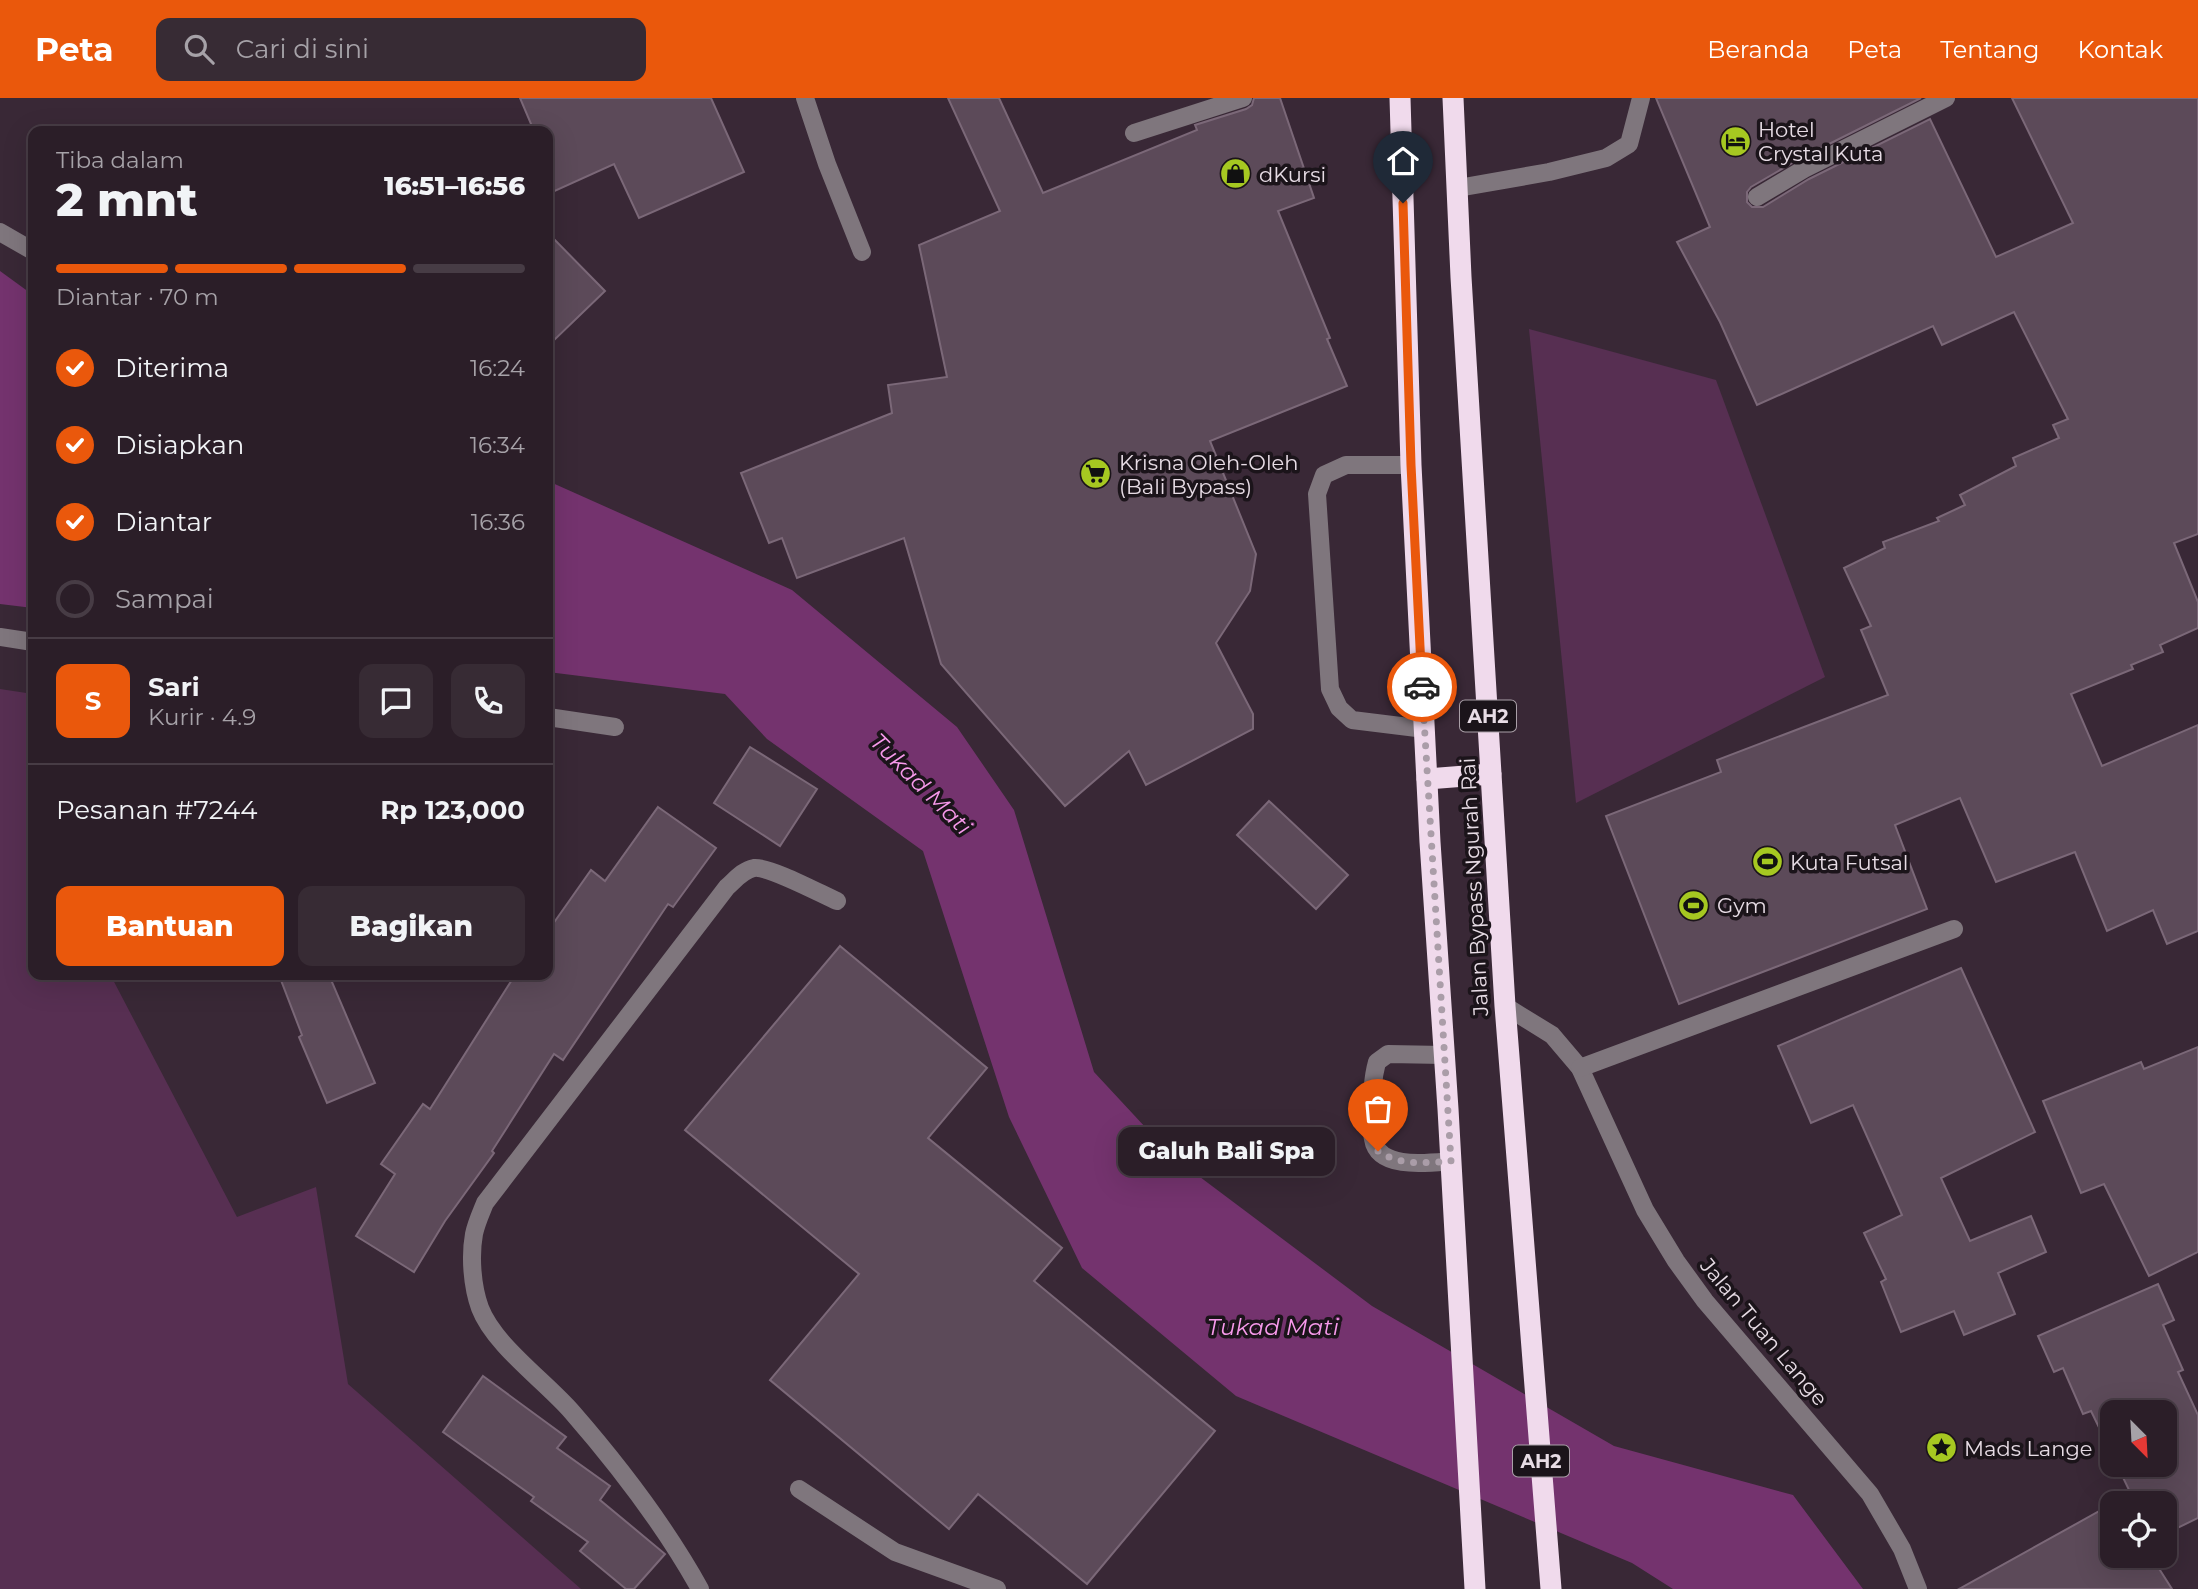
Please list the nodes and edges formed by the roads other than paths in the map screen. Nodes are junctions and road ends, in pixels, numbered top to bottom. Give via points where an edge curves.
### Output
1 (805, 98) edge
2 (1243, 98) edge
3 (1400, 98) edge
4 (1453, 98) edge
5 (1641, 98) edge
6 (1946, 98) edge
7 (1134, 133) dead end
8 (1458, 188) junction
9 (1757, 197) dead end
10 (0, 232) edge
11 (28, 248) edge
12 (862, 253) dead end
13 (1411, 465) junction
14 (0, 637) edge
15 (28, 641) edge
16 (553, 718) edge
17 (615, 727) dead end
18 (1424, 729) junction
19 (1491, 774) junction
20 (1427, 779) junction
21 (837, 901) dead end
22 (1954, 929) dead end
23 (1505, 1006) junction
24 (1444, 1055) junction
25 (1580, 1068) junction
26 (1451, 1161) junction
27 (799, 1489) dead end
28 (700, 1589) edge
29 (997, 1589) edge
30 (1475, 1589) edge
31 (1551, 1589) edge
32 (1918, 1589) edge

1 - 12 street
2 - 7 street
3 - 13 highway, Jalan Bypass Ngurah Rai
4 - 8 highway, Jalan Bypass Ngurah Rai / AH2
5 - 8 street via 1629,144 1606,159
6 - 9 street
8 - 19 highway, Jalan Bypass Ngurah Rai / AH2
10 - 11 street
13 - 18 highway, Jalan Bypass Ngurah Rai
13 - 18 street via 1346,465 1324,475 1317,494 1330,689 1339,708 1352,720
14 - 15 street
16 - 17 street
18 - 20 highway, Jalan Bypass Ngurah Rai
19 - 20 highway
19 - 23 highway, Jalan Bypass Ngurah Rai / AH2
20 - 24 highway, Jalan Bypass Ngurah Rai
21 - 28 street via 756,868 727,887 485,1203 474,1233 472,1271 480,1308 497,1335 571,1410 639,1496
22 - 25 street
23 - 25 street, Jalan Tuan Lange via 1552,1035
23 - 31 highway, Jalan Bypass Ngurah Rai / AH2
24 - 26 highway, Jalan Bypass Ngurah Rai
24 - 26 street via 1388,1054 1377,1062 1372,1079 1373,1141 1391,1160
25 - 32 street, Jalan Tuan Lange via 1645,1210 1676,1261 1704,1301 1870,1494 1902,1549
26 - 30 highway, Jalan Bypass Ngurah Rai
27 - 29 street via 895,1552

